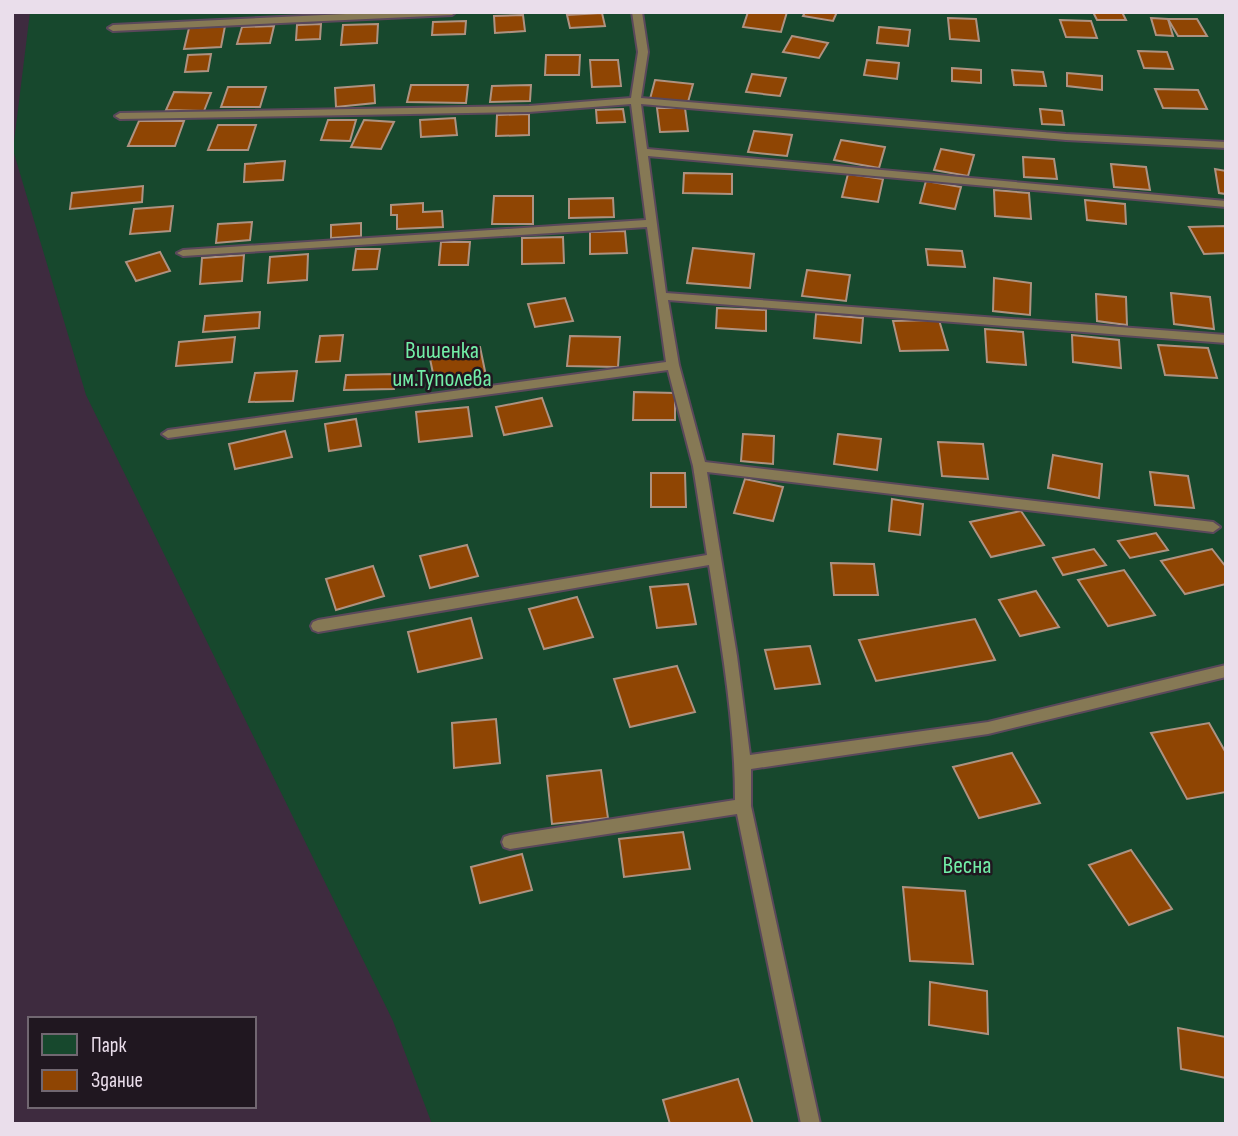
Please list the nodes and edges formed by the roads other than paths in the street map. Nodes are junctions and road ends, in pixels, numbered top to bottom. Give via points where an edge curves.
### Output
1 (452, 12) edge
2 (637, 12) edge
3 (113, 28) dead end
4 (636, 101) junction
5 (120, 116) dead end
6 (1226, 145) edge
7 (642, 152) junction
8 (1226, 204) edge
9 (652, 223) junction
10 (183, 253) dead end
11 (661, 296) junction
12 (1226, 339) edge
13 (673, 365) junction
14 (168, 434) dead end
15 (699, 466) junction
16 (1213, 527) dead end
17 (713, 559) junction
18 (318, 626) dead end
19 (1226, 671) edge
20 (743, 763) junction
21 (743, 806) junction
22 (510, 842) dead end
23 (811, 1124) edge

1 - 3 lane
2 - 4 lane via 643,52
4 - 5 lane via 529,108
4 - 6 lane via 1066,137
4 - 7 lane
7 - 8 lane
7 - 9 lane
9 - 10 lane
9 - 11 lane
11 - 12 lane
11 - 13 lane
13 - 14 lane
13 - 15 lane
15 - 16 lane
15 - 17 lane
17 - 18 lane
17 - 20 lane
19 - 20 lane via 988,728
20 - 21 lane
21 - 22 lane
21 - 23 lane

